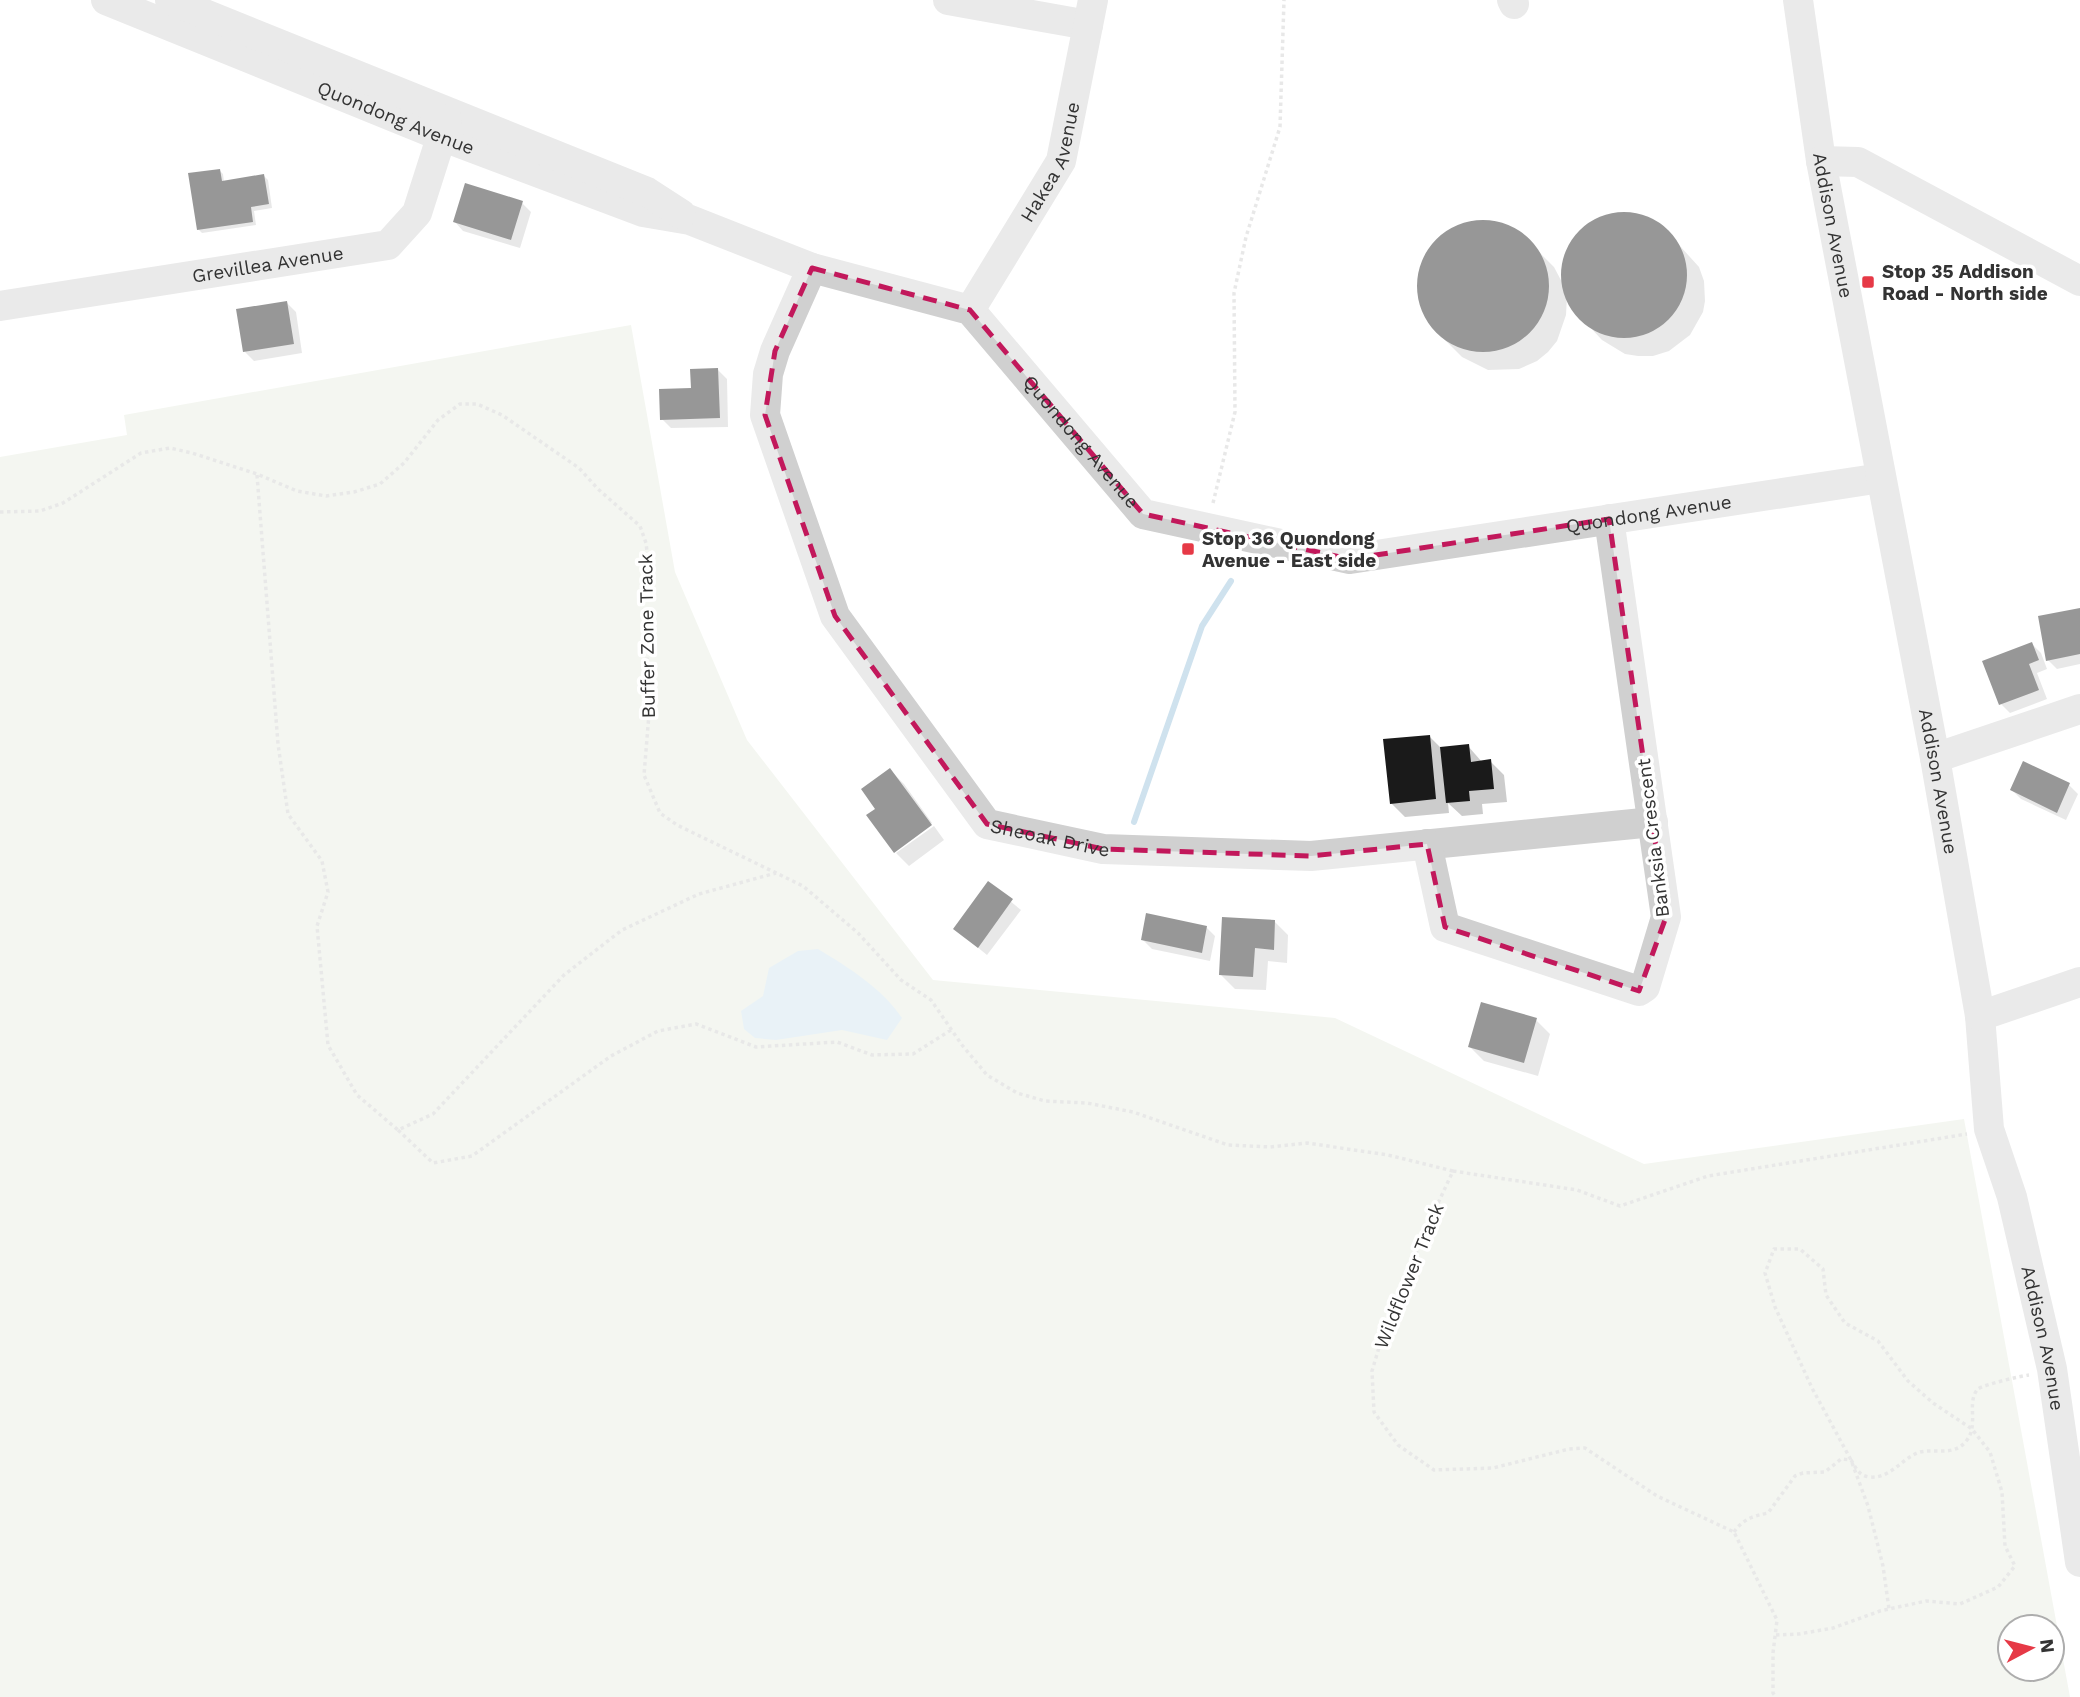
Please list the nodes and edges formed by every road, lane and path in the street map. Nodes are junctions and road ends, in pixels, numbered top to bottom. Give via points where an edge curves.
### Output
1 (106, 0) edge
2 (170, 0) edge
3 (948, 0) edge
4 (1284, 0) edge
5 (1798, 0) edge
6 (1091, 13) edge
7 (445, 124) junction
8 (1821, 161) junction
9 (812, 268) junction
10 (2080, 281) edge
11 (0, 306) edge
12 (970, 310) junction
13 (257, 474) junction
14 (1881, 478) junction
15 (0, 512) edge
16 (1609, 519) junction
17 (1207, 527) junction
18 (2080, 709) edge
19 (1935, 758) junction
20 (1653, 822) junction
21 (1427, 844) junction
22 (778, 872) junction
23 (2080, 982) edge
24 (1980, 1016) junction
25 (951, 1030) junction
26 (1989, 1129) junction
27 (398, 1130) junction
28 (1453, 1171) junction
29 (2052, 1370) junction
30 (1972, 1429) junction
31 (1851, 1460) junction
32 (1734, 1532) junction
33 (2080, 1562) edge
34 (1889, 1609) junction
35 (1775, 1634) junction
36 (1776, 1697) edge

1 - 7 street, Quondong Avenue
2 - 7 street, Quondong Avenue
3 - 6 street
4 - 17 path via 1280,127 1234,293 1236,412
5 - 8 street, Addison Avenue
6 - 12 street, Hakea Avenue via 1061,161
7 - 9 street, Quondong Avenue via 643,212 690,220
7 - 11 street, Grevillea Avenue via 417,213 388,245
8 - 10 street via 1858,162
8 - 14 street, Addison Avenue
9 - 12 street, Quondong Avenue
9 - 21 street, Sheoak Drive via 775,351 765,415 835,616 987,824 1103,849 1311,856
12 - 17 street, Quondong Avenue via 1143,514
13 - 15 path, Buffer Zone Track via 170,448 141,453 63,503 40,511
13 - 22 path, Buffer Zone Track via 297,491 326,496 380,484 404,463 438,420 460,404 477,404 502,415 579,468 640,526 646,543 649,568 643,600 650,702 644,775 660,813
13 - 27 path via 278,744 288,814 322,861 328,892 317,926 328,1045 357,1095
14 - 16 street, Quondong Avenue
14 - 19 street, Addison Avenue
16 - 17 street, Quondong Avenue via 1350,559
16 - 20 street, Banksia Crescent
18 - 19 street
19 - 24 street, Addison Avenue
20 - 21 street, Sheoak Drive
20 - 21 street, Banksia Crescent via 1666,917 1645,987 1639,991 1445,927
22 - 25 path, Buffer Zone Track via 803,886 858,933 901,980 931,1000
22 - 27 path via 699,894 622,930 564,975 433,1114
23 - 24 street
24 - 26 street, Addison Avenue
25 - 27 path via 913,1054 872,1055 837,1042 756,1047 696,1024 658,1031 611,1056 472,1156 433,1163
25 - 28 path, Buffer Zone Track via 987,1075 1017,1093 1045,1101 1133,1112 1228,1145 1307,1143
26 - 28 path via 1708,1176 1620,1206 1577,1190
26 - 29 street, Addison Avenue via 2012,1197
28 - 32 path, Wildflower Track via 1420,1242 1372,1371 1374,1412 1398,1445 1434,1470 1493,1468 1586,1448 1657,1496
29 - 30 path via 1986,1384 1972,1400
29 - 33 street, Addison Avenue
30 - 31 path via 1962,1446 1915,1454 1878,1476 1859,1473
30 - 31 path via 1909,1381 1878,1341 1845,1323 1826,1295 1823,1269 1800,1250 1774,1250 1765,1273 1775,1307
30 - 34 path via 1990,1452 2003,1492 2005,1546 2015,1566 1998,1587 1960,1604 1926,1601
31 - 32 path via 1841,1460 1825,1472 1796,1476 1768,1513 1741,1522
31 - 34 path via 1884,1566
32 - 35 path via 1777,1620
34 - 35 path via 1833,1628
35 - 36 path

